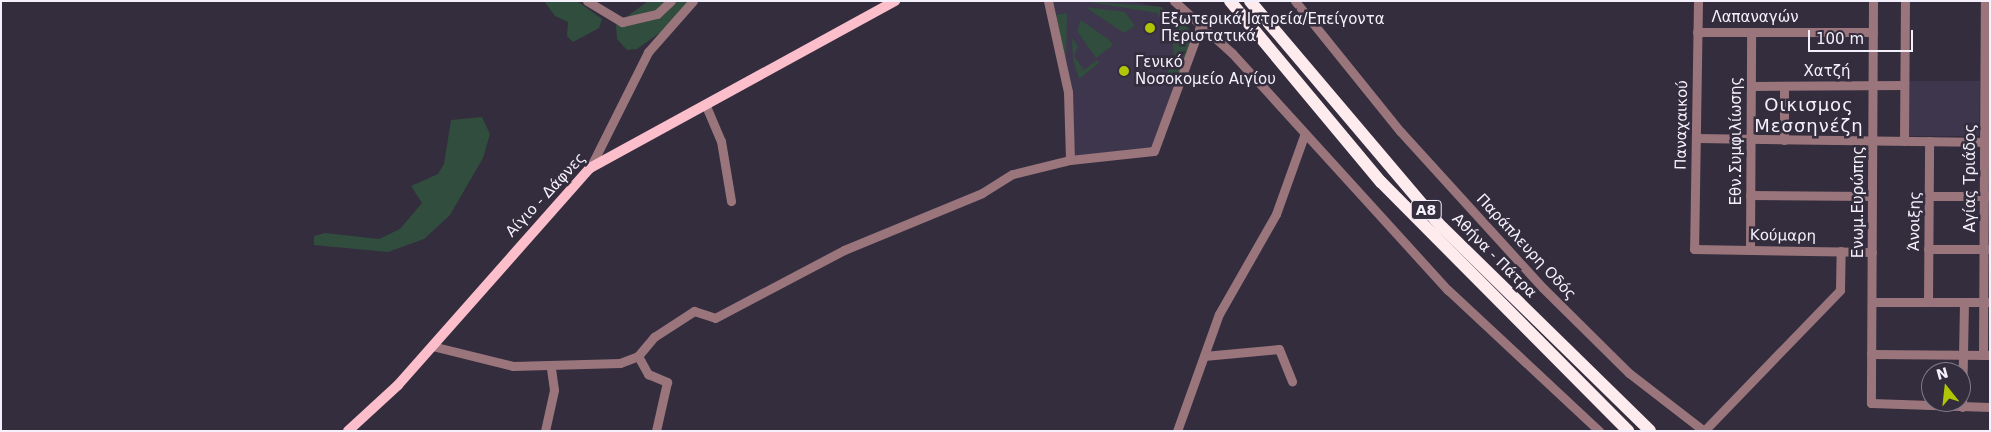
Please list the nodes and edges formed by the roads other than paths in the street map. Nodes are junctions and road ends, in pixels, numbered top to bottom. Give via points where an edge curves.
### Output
1 (587, 1) edge
2 (671, 1) edge
3 (693, 1) edge
4 (896, 1) edge
5 (1048, 1) edge
6 (1174, 1) edge
7 (1230, 1) edge
8 (1250, 1) edge
9 (1294, 1) edge
10 (1698, 1) edge
11 (1873, 1) edge
12 (1905, 1) edge
13 (1985, 1) edge
14 (1201, 24) junction
15 (1697, 32) junction
16 (1751, 32) junction
17 (1873, 32) junction
18 (1987, 33) edge
19 (1904, 85) junction
20 (1751, 86) junction
21 (1784, 86) junction
22 (1873, 86) junction
23 (706, 106) junction
24 (1987, 107) edge
25 (1304, 136) junction
26 (1696, 138) junction
27 (1751, 139) junction
28 (1784, 140) junction
29 (1873, 141) junction
30 (1904, 141) junction
31 (1929, 141) junction
32 (1987, 142) edge
33 (1070, 160) junction
34 (1987, 161) edge
35 (590, 168) junction
36 (1987, 193) edge
37 (1750, 195) junction
38 (1872, 196) junction
39 (1929, 196) junction
40 (731, 201) dead end
41 (1987, 217) edge
42 (1987, 248) edge
43 (1694, 249) joint
44 (1928, 249) junction
45 (1750, 250) junction
46 (1841, 251) junction
47 (1872, 252) junction
48 (1872, 302) junction
49 (1928, 302) junction
50 (1964, 302) junction
51 (1987, 302) edge
52 (432, 346) junction
53 (1872, 354) junction
54 (1963, 355) junction
55 (1987, 355) edge
56 (638, 356) junction
57 (1204, 356) junction
58 (1963, 362) edge
59 (552, 368) junction
60 (1292, 381) dead end
61 (1921, 405) edge
62 (1971, 407) edge
63 (1990, 407) edge
64 (348, 431) edge
65 (545, 431) edge
66 (656, 431) edge
67 (1177, 431) edge
68 (1599, 431) edge
69 (1628, 431) edge
70 (1650, 431) edge
71 (1704, 431) edge

1 - 2 street via 622,22 657,14
3 - 35 street via 648,52
4 - 23 main road, Αίγιο - Δάφνες
5 - 33 street via 1068,92
6 - 14 street
7 - 69 highway, Αθήνα - Πάτρα / Α8 via 1381,182
8 - 70 highway, Αθήνα - Πάτρα / Α8 via 1442,228
9 - 71 street, Παράπλευρη Οδός via 1344,65 1543,288 1628,373
10 - 15 street, Παναχαικού
11 - 17 street, Ενωμ.Ευρώπης
12 - 19 street
13 - 18 street, Αγίας Τριάδος
14 - 25 street via 1242,64
14 - 33 street via 1154,151
15 - 16 street, Λαπαναγών
15 - 26 street, Παναχαικού
16 - 17 street, Λαπαναγών
16 - 20 street, Εθν.Συμφιλίωσης
17 - 22 street, Ενωμ.Ευρώπης
18 - 24 street, Αγίας Τριάδος
19 - 22 street, Χατζή
19 - 30 street
20 - 21 street, Χατζή
20 - 27 street, Εθν.Συμφιλίωσης
21 - 22 street, Χατζή
21 - 28 street
22 - 29 street, Ενωμ.Ευρώπης
23 - 35 main road, Αίγιο - Δάφνες
23 - 40 street via 721,141
24 - 32 street, Αγίας Τριάδος
25 - 57 street via 1276,214 1219,314
25 - 68 street via 1448,290
26 - 27 street
26 - 43 street, Παναχαικού
27 - 28 street
27 - 37 street, Εθν.Συμφιλίωσης
28 - 29 street
29 - 30 street
29 - 38 street, Ενωμ.Ευρώπης
30 - 31 street
31 - 32 street
31 - 39 street, Άνοιξης
32 - 34 street, Αγίας Τριάδος
33 - 56 street via 1022,171 982,193 909,221 714,318 694,311 654,337
34 - 36 street, Αγίας Τριάδος
35 - 52 main road, Αίγιο - Δάφνες
36 - 39 street
36 - 41 street, Αγίας Τριάδος
37 - 38 street
37 - 45 street, Εθν.Συμφιλίωσης
38 - 47 street, Ενωμ.Ευρώπης
39 - 44 street, Άνοιξης
41 - 42 street, Αγίας Τριάδος
42 - 44 street
42 - 51 street, Αγίας Τριάδος
43 - 45 street, Κούμαρη
44 - 49 street, Άνοιξης
45 - 46 street, Κούμαρη
46 - 47 street, Κούμαρη
46 - 71 street via 1840,290
47 - 48 street, Ενωμ.Ευρώπης
48 - 49 street
48 - 53 street, Ενωμ.Ευρώπης
49 - 50 street
50 - 51 street
50 - 54 street
51 - 55 street, Αγίας Τριάδος
52 - 59 street via 479,360
52 - 64 main road, Αίγιο - Δάφνες via 398,385
53 - 54 street
53 - 61 street, Ενωμ.Ευρώπης via 1871,403
54 - 55 street
54 - 58 street
56 - 59 street via 607,366
56 - 66 street via 648,374 667,382
57 - 60 street via 1279,349
57 - 67 street
59 - 65 street via 554,390
62 - 63 street

